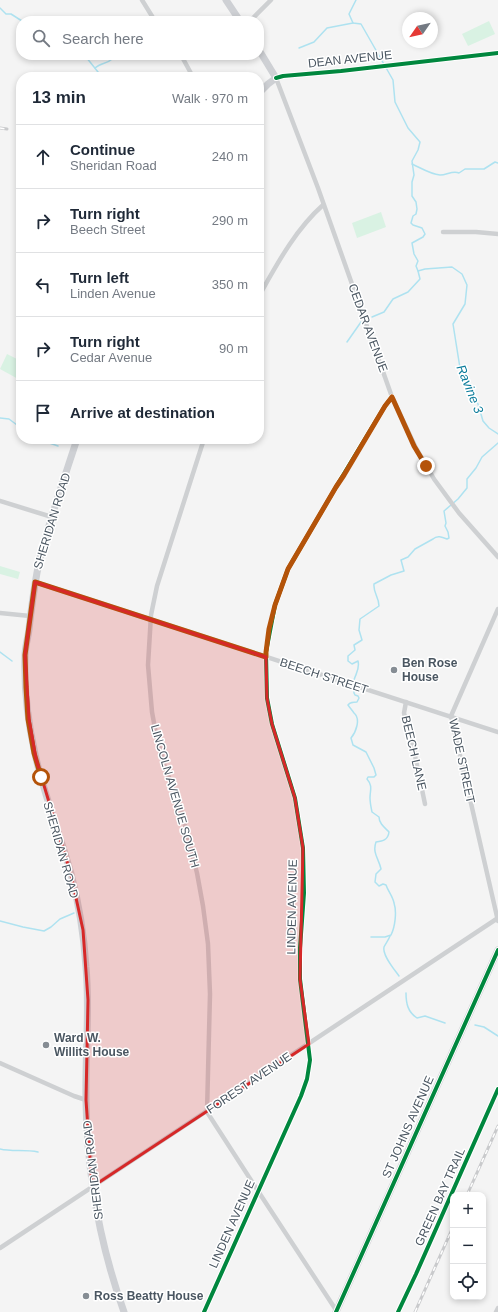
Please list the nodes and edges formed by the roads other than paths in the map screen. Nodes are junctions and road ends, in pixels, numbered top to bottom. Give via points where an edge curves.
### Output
1 (142, 0) edge
2 (226, 0) edge
3 (271, 0) edge
4 (152, 16) edge
5 (237, 16) edge
6 (255, 16) edge
7 (498, 53) edge
8 (264, 58) edge
9 (184, 60) edge
10 (190, 72) edge
11 (276, 78) junction
12 (264, 88) edge
13 (323, 205) junction
14 (443, 232) dead end
15 (498, 234) edge
16 (264, 287) edge
17 (392, 397) junction
18 (75, 444) edge
19 (202, 444) edge
20 (0, 501) edge
21 (52, 517) junction
22 (498, 557) edge
23 (35, 582) junction
24 (498, 609) edge
25 (0, 613) edge
26 (30, 616) junction
27 (151, 620) junction
28 (266, 657) junction
29 (406, 702) junction
30 (451, 716) junction
31 (498, 732) edge
32 (425, 804) dead end
33 (498, 919) edge
34 (498, 950) edge
35 (309, 1044) junction
36 (0, 1063) edge
37 (86, 1100) junction
38 (207, 1112) junction
39 (92, 1187) junction
40 (258, 1191) junction
41 (0, 1248) edge
42 (498, 1308) edge
43 (337, 1311) edge
44 (124, 1312) edge
45 (204, 1312) edge
46 (496, 1312) edge

1 - 4 street
2 - 5 street
3 - 6 street
7 - 11 street, DEAN AVENUE
8 - 11 street
9 - 10 street
11 - 12 street
11 - 13 street, CEDAR AVENUE
13 - 16 street via 296,235
13 - 17 street, CEDAR AVENUE
14 - 15 street
17 - 22 street, CEDAR AVENUE via 414,446 440,487 465,521
17 - 28 street, LINDEN AVENUE via 288,569 275,605
18 - 21 street, SHERIDAN ROAD
19 - 27 street, LINCOLN AVENUE SOUTH via 158,586
20 - 21 street
21 - 23 street, SHERIDAN ROAD
23 - 26 street, SHERIDAN ROAD
23 - 27 street, BEECH STREET
24 - 30 street, WADE STREET
25 - 26 street
26 - 37 street, SHERIDAN ROAD via 25,655 28,719 45,796 71,875 87,968
27 - 28 street, BEECH STREET
27 - 38 street, LINCOLN AVENUE SOUTH via 148,665 152,712 162,756 181,810 197,873 208,944 210,994
28 - 29 street, BEECH STREET
28 - 35 street, LINDEN AVENUE via 267,698 272,724 295,798 303,848 304,893 300,980
29 - 30 street, BEECH STREET
29 - 32 street, BEECH LANE via 404,713
30 - 31 street, BEECH STREET
30 - 33 street, WADE STREET
33 - 35 street, FOREST AVENUE
34 - 43 street, ST JOHNS AVENUE
35 - 38 street, FOREST AVENUE
35 - 40 street, LINDEN AVENUE via 307,1079
36 - 37 street
37 - 39 street, SHERIDAN ROAD
38 - 39 street, FOREST AVENUE
38 - 40 street
39 - 41 street, FOREST AVENUE
39 - 44 street, SHERIDAN ROAD via 106,1254
40 - 43 street
40 - 45 street, LINDEN AVENUE
42 - 46 street

